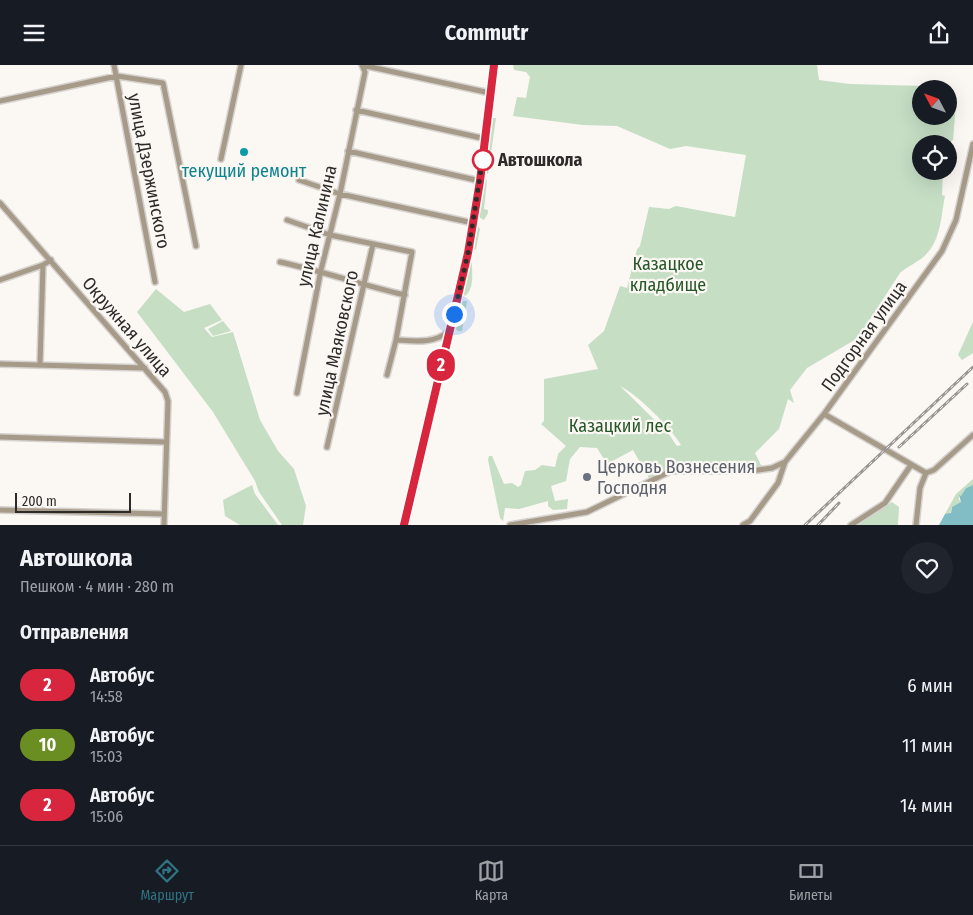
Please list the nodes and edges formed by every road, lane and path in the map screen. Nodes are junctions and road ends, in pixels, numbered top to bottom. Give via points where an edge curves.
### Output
1 (114, 65) edge
2 (241, 65) edge
3 (362, 65) edge
4 (494, 65) edge
5 (117, 76) junction
6 (490, 93) junction
7 (0, 101) edge
8 (356, 110) junction
9 (486, 139) junction
10 (973, 144) edge
11 (348, 151) junction
12 (221, 159) dead end
13 (299, 180) dead end
14 (480, 181) junction
15 (340, 194) junction
16 (0, 203) edge
17 (287, 220) dead end
18 (473, 223) junction
19 (330, 235) junction
20 (373, 244) junction
21 (196, 246) dead end
22 (51, 260) junction
23 (280, 262) dead end
24 (42, 265) junction
25 (321, 270) junction
26 (0, 280) edge
27 (155, 281) dead end
28 (363, 285) junction
29 (405, 295) junction
30 (450, 331) junction
31 (396, 340) junction
32 (0, 364) edge
33 (40, 365) junction
34 (145, 368) junction
35 (386, 375) dead end
36 (297, 393) dead end
37 (824, 414) junction
38 (973, 435) edge
39 (0, 437) edge
40 (165, 442) junction
41 (327, 447) dead end
42 (785, 463) junction
43 (911, 465) junction
44 (926, 473) junction
45 (0, 510) edge
46 (164, 514) junction
47 (164, 525) edge
48 (404, 525) edge
49 (510, 525) edge
50 (743, 525) edge
51 (851, 525) edge
52 (916, 525) edge

1 - 5 street, улица Дзержинского
2 - 12 street
3 - 6 street
3 - 8 street, улица Калинина via 365,72
4 - 6 main road
5 - 7 street
5 - 21 street via 163,83
5 - 27 street, улица Дзержинского
6 - 9 main road
8 - 9 street
8 - 11 street, улица Калинина
9 - 14 main road
10 - 37 street, Подгорная улица via 956,220 942,251
11 - 14 street
11 - 15 street, улица Калинина
13 - 15 street
14 - 18 main road
15 - 18 street
15 - 19 street, улица Калинина
16 - 22 street, Окружная улица
17 - 19 street
18 - 30 main road
19 - 20 street
19 - 25 street, улица Калинина
20 - 28 street, улица Маяковского
20 - 29 street via 412,252
22 - 24 street
22 - 34 street, Окружная улица
23 - 25 street
24 - 26 street
24 - 33 street
25 - 28 street
25 - 36 street, улица Калинина
28 - 29 street
28 - 41 street, улица Маяковского
29 - 31 street
30 - 31 street via 442,338 421,342
30 - 48 main road
31 - 35 street
32 - 33 street
33 - 34 street
34 - 40 street, Окружная улица via 165,392 168,401
37 - 42 street, Подгорная улица
37 - 43 street via 883,444
38 - 44 street via 934,470
39 - 40 street
40 - 46 street, Окружная улица
42 - 49 street via 751,471 671,471 587,512
42 - 50 street, Подгорная улица via 778,483 750,521
43 - 44 street
43 - 51 street via 885,503
44 - 52 street via 920,488
45 - 46 street
46 - 47 street, Окружная улица

